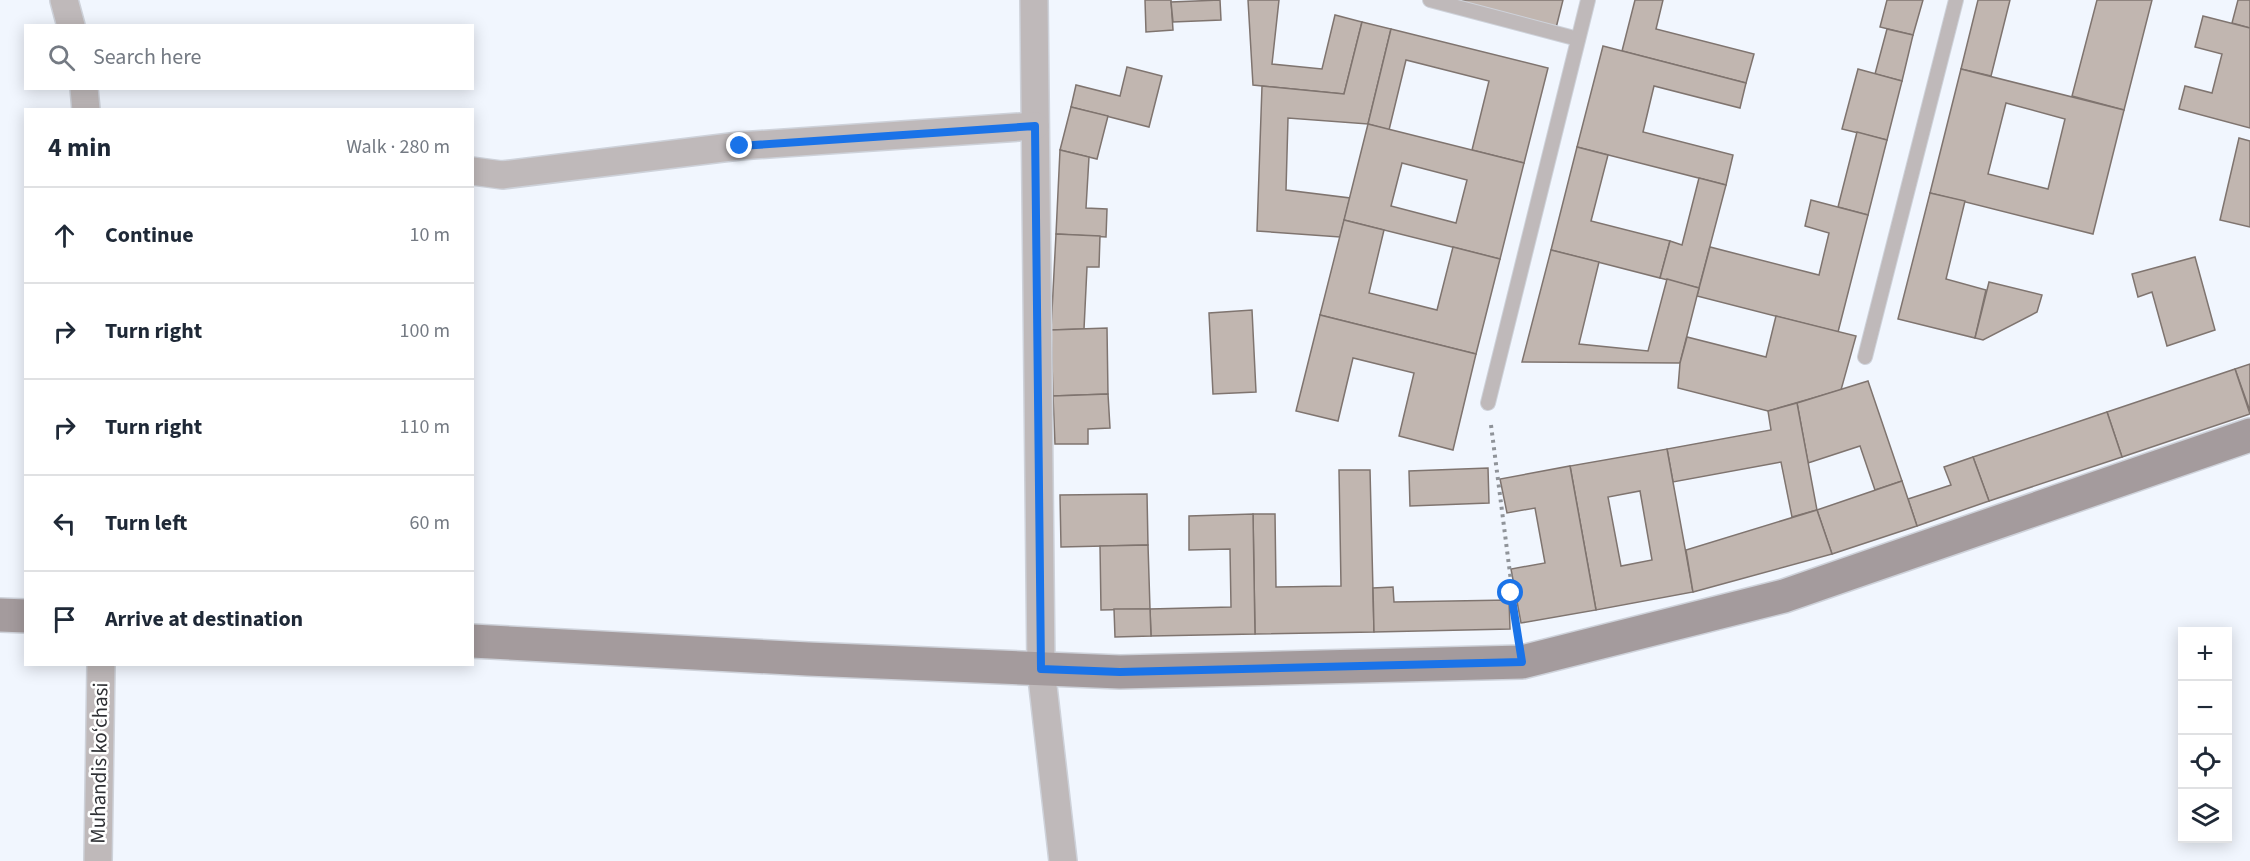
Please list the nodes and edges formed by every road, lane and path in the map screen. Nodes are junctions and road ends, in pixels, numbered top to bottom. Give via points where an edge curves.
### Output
1 (64, 0) edge
2 (1034, 0) edge
3 (1430, 0) edge
4 (1588, 0) edge
5 (1956, 0) edge
6 (70, 24) edge
7 (1578, 39) junction
8 (84, 90) edge
9 (86, 108) edge
10 (1035, 126) junction
11 (474, 171) edge
12 (1865, 357) dead end
13 (1488, 403) joint
14 (2250, 435) edge
15 (0, 615) edge
16 (24, 616) edge
17 (474, 641) edge
18 (1522, 662) junction
19 (101, 666) edge
20 (1041, 669) junction
21 (98, 861) edge
22 (1063, 861) edge

1 - 6 street
2 - 10 street
3 - 7 lane
4 - 7 lane
5 - 12 lane
7 - 13 lane
8 - 9 street
10 - 11 street via 740,146 502,175
10 - 20 street
13 - 18 path
14 - 18 street via 1784,596
15 - 16 street
17 - 20 street
18 - 20 street via 1120,672
19 - 21 street, Muhandis ko‘chasi
20 - 22 street

